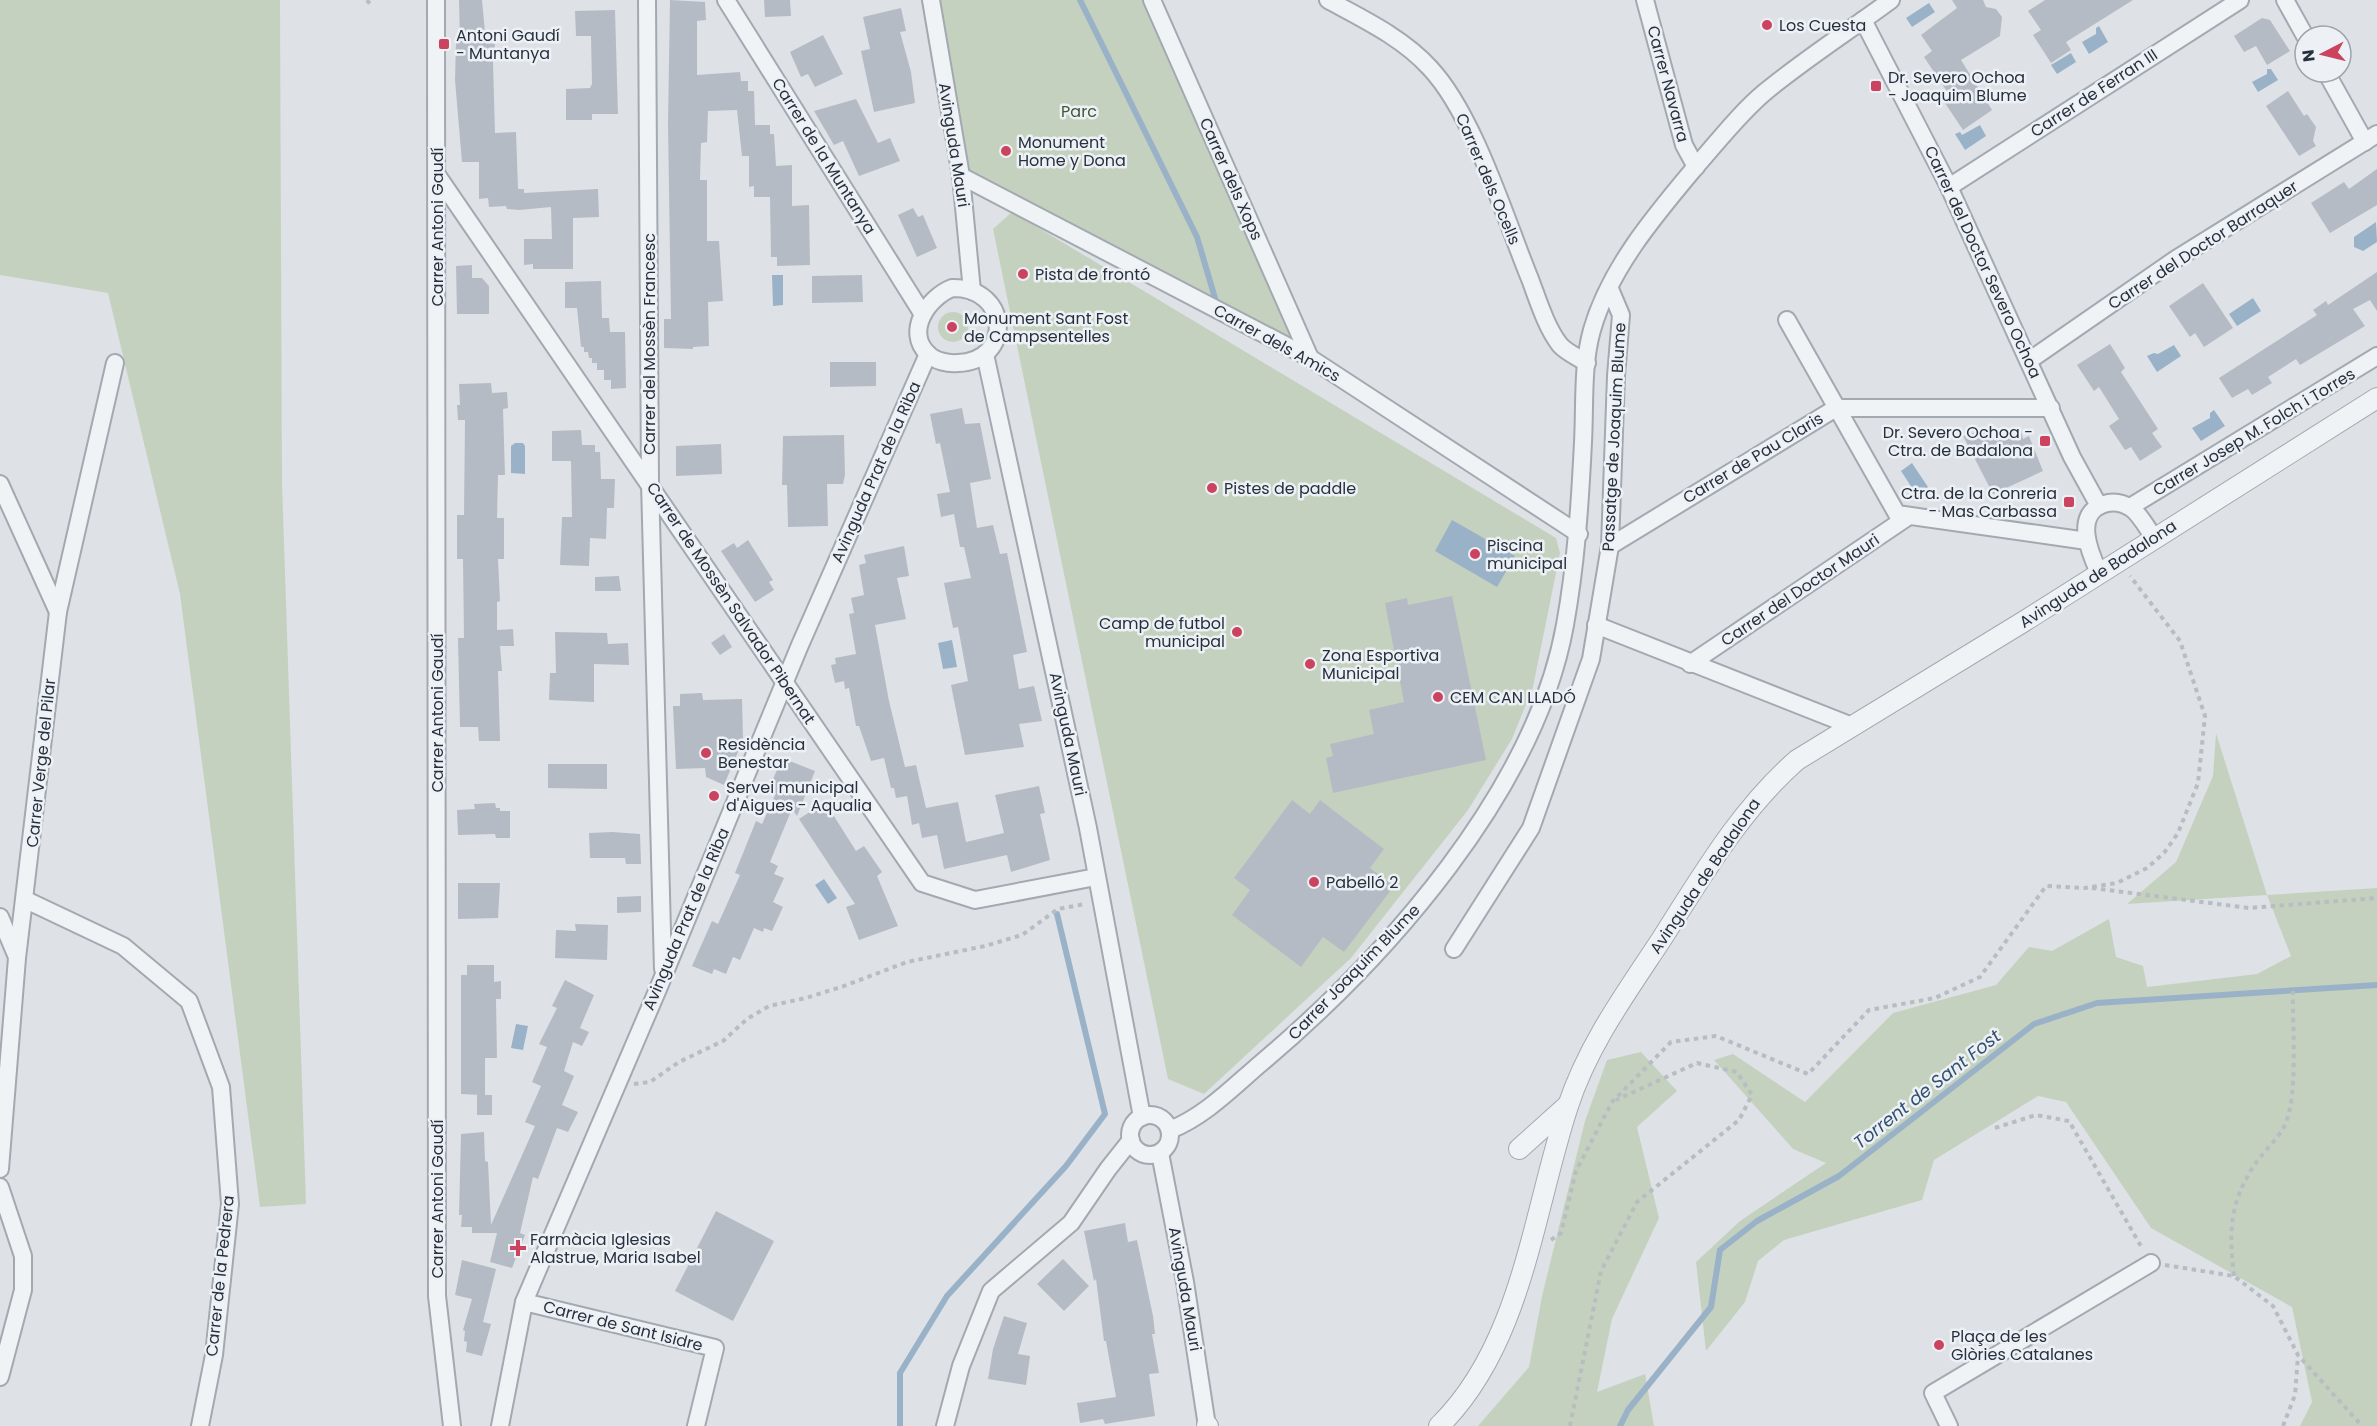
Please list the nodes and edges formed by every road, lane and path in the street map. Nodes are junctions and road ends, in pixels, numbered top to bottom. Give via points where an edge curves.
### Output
1 (436, 0) edge
2 (646, 0) edge
3 (726, 0) edge
4 (931, 0) edge
5 (1152, 0) edge
6 (1328, 0) edge
7 (1646, 0) edge
8 (1891, 0) edge
9 (2240, 0) edge
10 (2284, 0) edge
11 (1863, 20) junction
12 (2298, 24) edge
13 (2333, 84) edge
14 (2371, 138) edge
15 (1696, 167) junction
16 (437, 175) junction
17 (961, 176) junction
18 (1949, 187) junction
19 (1610, 289) junction
20 (972, 291) junction
21 (922, 313) junction
22 (1787, 320) dead end
23 (928, 354) junction
24 (985, 354) junction
25 (2377, 356) edge
26 (1310, 358) junction
27 (2030, 360) junction
28 (115, 363) dead end
29 (1587, 363) junction
30 (2377, 398) edge
31 (1836, 408) junction
32 (2051, 408) junction
33 (650, 483) junction
34 (0, 484) edge
35 (2099, 506) junction
36 (2130, 507) junction
37 (1910, 516) junction
38 (1579, 534) junction
39 (2154, 538) junction
40 (2087, 541) junction
41 (1610, 546) junction
42 (2118, 561) junction
43 (2099, 573) junction
44 (58, 612) junction
45 (1596, 625) junction
46 (1690, 664) junction
47 (784, 682) junction
48 (1852, 726) junction
49 (1096, 878) junction
50 (2085, 888) junction
51 (2377, 898) edge
52 (26, 900) junction
53 (1101, 901) junction
54 (0, 917) edge
55 (1454, 949) dead end
56 (17, 958) junction
57 (663, 976) junction
58 (2293, 991) dead end
59 (615, 1087) junction
60 (1612, 1102) junction
61 (1568, 1105) junction
62 (1142, 1117) junction
63 (1995, 1128) dead end
64 (1170, 1130) junction
65 (1131, 1140) junction
66 (1519, 1149) dead end
67 (1160, 1153) junction
68 (0, 1169) edge
69 (0, 1187) edge
70 (0, 1226) edge
71 (18, 1241) junction
72 (1527, 1258) junction
73 (2151, 1263) junction
74 (2234, 1276) junction
75 (524, 1302) junction
76 (2298, 1355) junction
77 (0, 1377) edge
78 (201, 1426) edge
79 (452, 1426) edge
80 (500, 1426) edge
81 (696, 1426) edge
82 (945, 1426) edge
83 (1207, 1426) edge
84 (1439, 1426) edge
85 (1570, 1426) edge
86 (1948, 1426) edge
87 (2283, 1426) edge
88 (2362, 1426) edge

1 - 16 street, Carrer Antoni Gaudí
2 - 33 street, Carrer del Mossèn Francesc
3 - 21 street, Carrer de la Muntanya
4 - 17 street, Avinguda Mauri
5 - 26 street, Carrer dels Xops
6 - 29 street, Carrer dels Ocells via 1409,49 1431,69 1449,94 1472,135 1561,346
7 - 15 street, Carrer Navarra via 1683,145
8 - 11 street, Carrer Joaquim Blume
9 - 18 street, Carrer de Ferran III
10 - 12 street
11 - 15 street, Carrer Joaquim Blume via 1762,95
11 - 18 street, Carrer del Doctor Severo Ochoa
13 - 14 street
14 - 27 street, Carrer del Doctor Barraquer via 2176,259
15 - 19 street, Carrer Joaquim Blume via 1653,218
16 - 33 street, Carrer de Mossèn Salvador Pibernat
16 - 79 street, Carrer Antoni Gaudí via 437,1296
17 - 20 street, Avinguda Mauri
17 - 26 street, Carrer dels Amics
18 - 27 street, Carrer del Doctor Severo Ochoa
19 - 29 street, Carrer Joaquim Blume via 1592,330
19 - 41 street, Passatge de Joaquim Blume via 1621,315
20 - 21 street via 952,288 935,296
20 - 24 street via 990,302 998,320 995,341
21 - 23 street via 920,336
22 - 31 street
23 - 24 street via 952,363 966,363
23 - 47 street, Avinguda Prat de la Riba
24 - 49 street, Avinguda Mauri
25 - 36 street, Carrer Josep M. Folch i Torres
26 - 38 street, Carrer dels Amics
27 - 32 street, Carrer del Doctor Severo Ochoa
28 - 44 street, Carrer Verge del Pilar
29 - 38 street, Carrer Joaquim Blume
30 - 39 street, Avinguda de Badalona
31 - 32 street, Carrer de Pau Claris
31 - 37 street via 1897,514
31 - 41 street, Carrer de Pau Claris
32 - 35 street, Carrer del Doctor Severo Ochoa
33 - 47 street, Carrer de Mossèn Salvador Pibernat
33 - 57 street, Carrer del Mossèn Francesc
34 - 44 street
35 - 36 street via 2117,502
35 - 40 street via 2088,517
36 - 39 street
37 - 40 street
37 - 46 street, Carrer del Doctor Mauri
38 - 64 street, Carrer Joaquim Blume via 1564,630 1541,706 1501,790 1418,908 1308,1022 1192,1121
39 - 42 street, Avinguda de Badalona
40 - 43 street
41 - 45 street, Passatge de Joaquim Blume
42 - 43 street, Avinguda de Badalona
42 - 50 path via 2180,641 2205,716 2198,783 2178,833 2147,868 2117,883
43 - 48 street, Avinguda de Badalona
44 - 52 street, Carrer Verge del Pilar
45 - 46 street
45 - 55 street, Passatge de Joaquim Blume via 1590,659 1531,828
46 - 48 street
47 - 49 street, Carrer de Mossèn Salvador Pibernat via 922,884 975,900
47 - 57 street, Avinguda Prat de la Riba
48 - 61 street, Avinguda de Badalona via 1797,759 1747,810 1601,1033
49 - 53 street, Avinguda Mauri
50 - 51 path via 2249,908
50 - 60 path via 2046,886 1980,977 1935,998 1869,1010 1808,1074 1716,1036 1671,1042
52 - 56 street, Carrer Verge del Pilar
52 - 78 street, Carrer de la Pedrera via 123,946 189,1001 221,1087 230,1204 214,1355
53 - 59 path via 1058,909 1022,934 985,946 907,962 844,986 769,1006 723,1041 679,1062 650,1082
53 - 62 street, Avinguda Mauri
54 - 56 street
56 - 68 street, Carrer Verge del Pilar
57 - 59 street, Avinguda Prat de la Riba
58 - 74 path via 2292,1100 2284,1127 2253,1167 2234,1202 2229,1237
59 - 75 street, Avinguda Prat de la Riba
60 - 72 path via 1576,1171 1561,1233
60 - 85 path via 1697,1063 1737,1072 1752,1095 1739,1120 1637,1202 1601,1271
61 - 66 street
61 - 72 street, Avinguda de Badalona
62 - 64 street via 1159,1117
62 - 65 street via 1132,1127
63 - 73 path via 2036,1115 2068,1121
64 - 67 street via 1169,1143
65 - 67 street via 1142,1154
65 - 82 street via 1071,1223 991,1291 960,1366
67 - 83 street, Avinguda Mauri
69 - 71 street
70 - 71 street
71 - 77 street via 23,1256 22,1290
72 - 84 street, Avinguda de Badalona via 1486,1366
73 - 74 path
73 - 86 street via 1934,1393
74 - 76 path via 2273,1306
75 - 80 street, Avinguda Prat de la Riba
75 - 81 street, Carrer de Sant Isidre via 715,1348
76 - 87 path via 2295,1395
76 - 88 path

